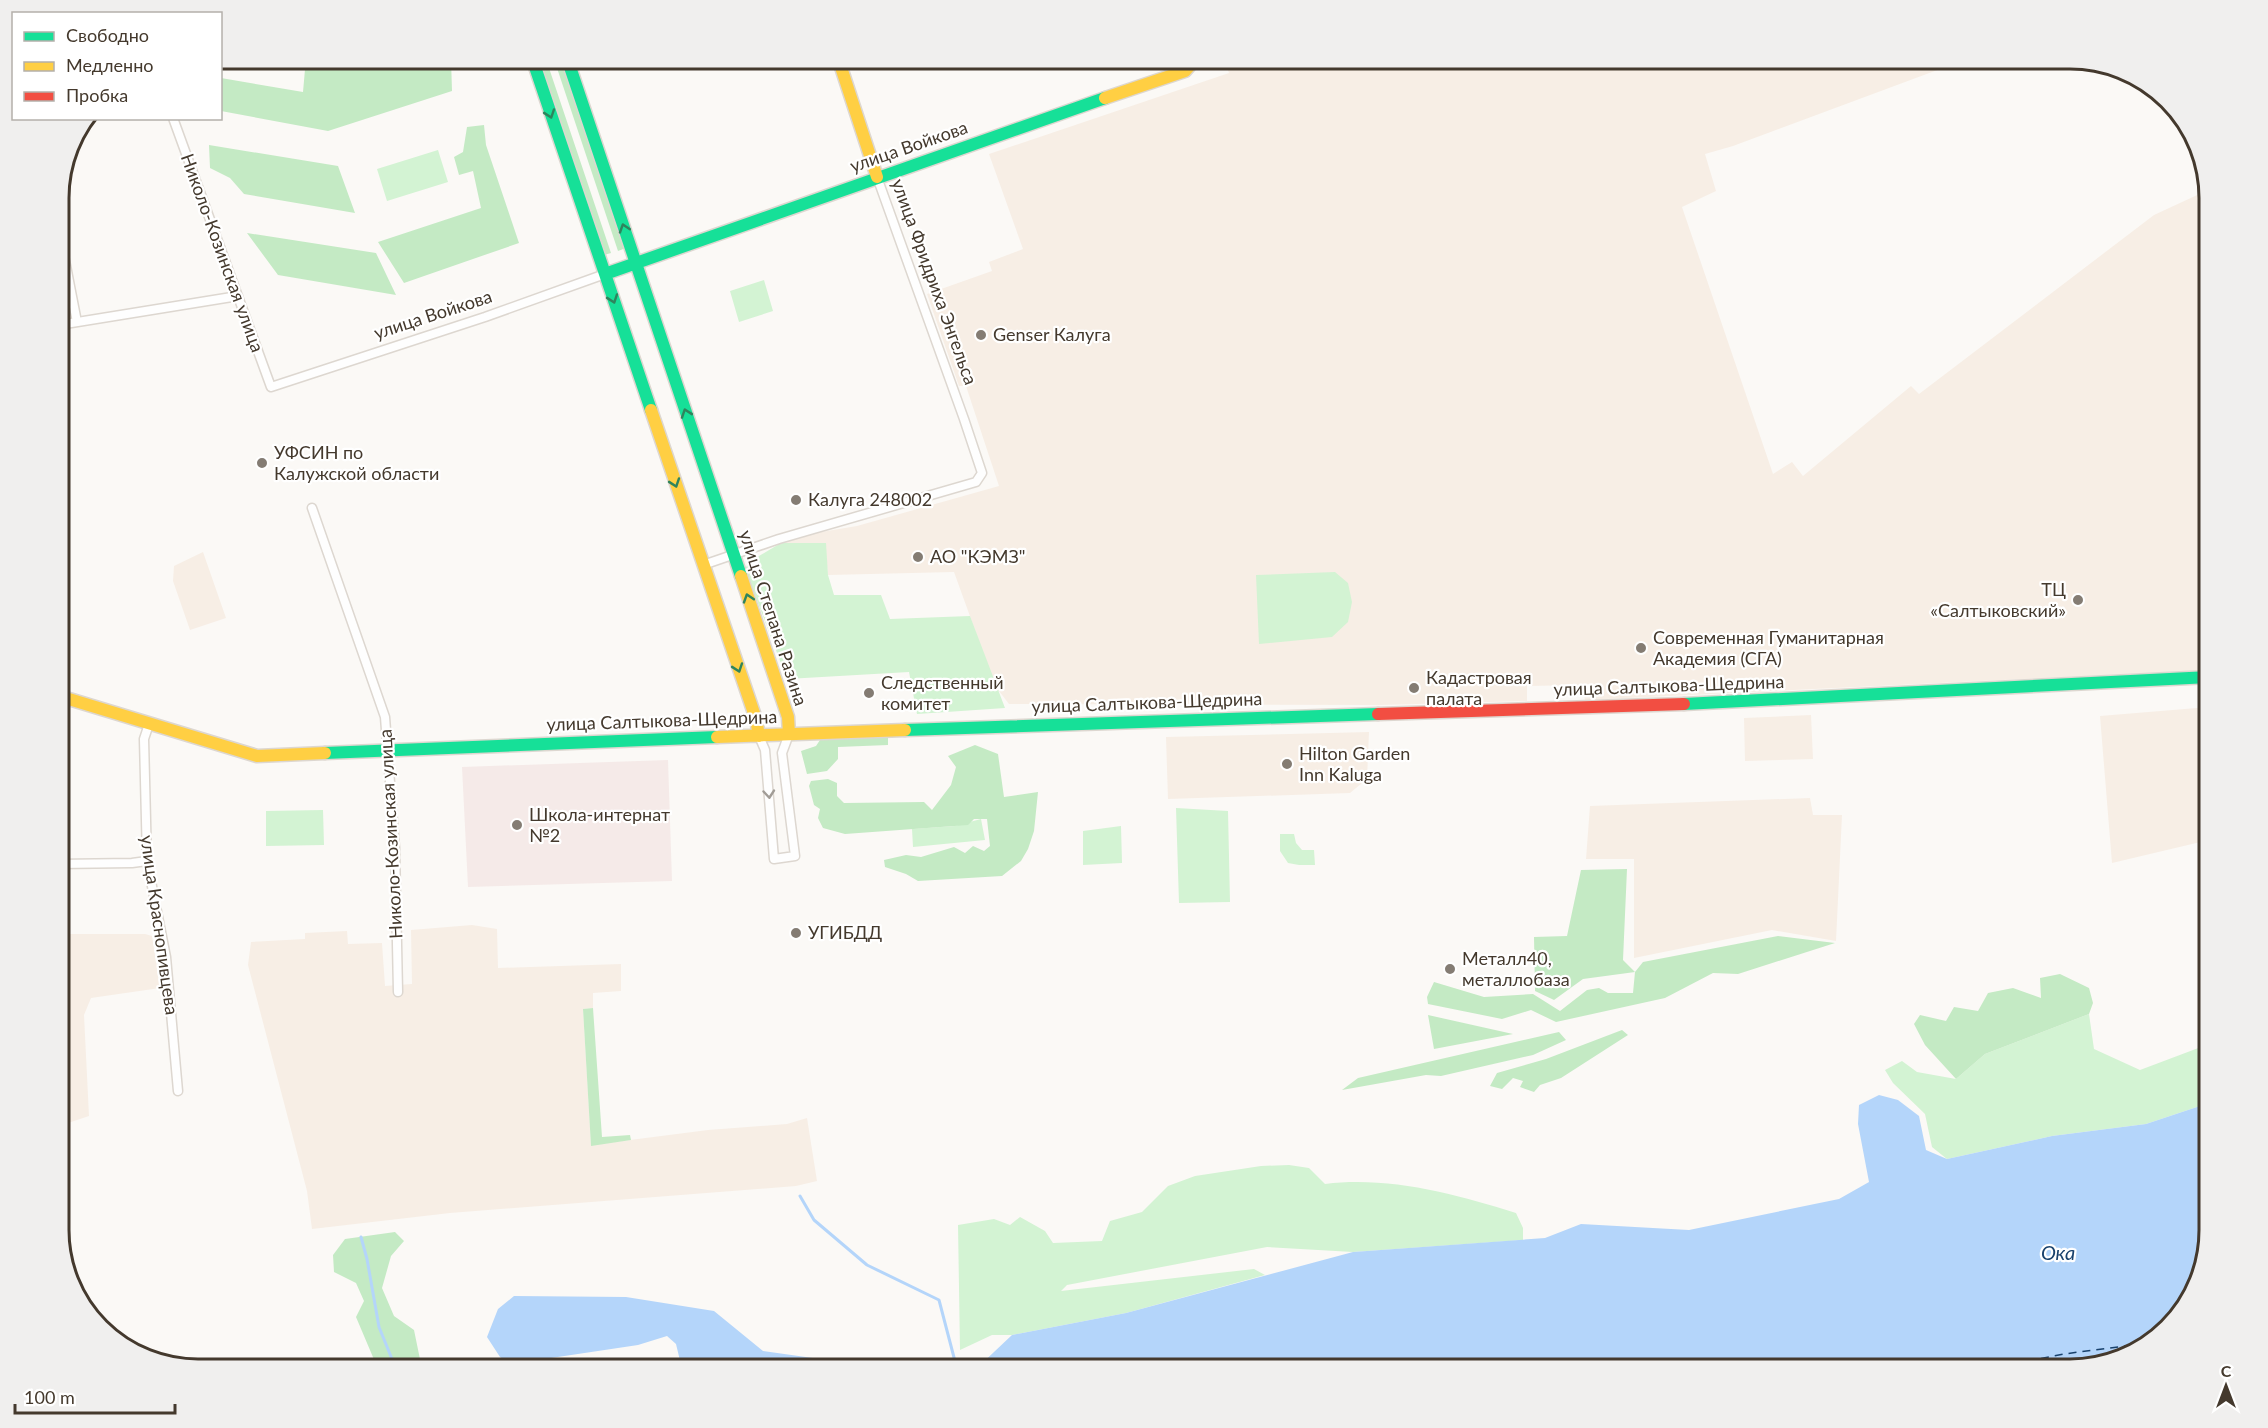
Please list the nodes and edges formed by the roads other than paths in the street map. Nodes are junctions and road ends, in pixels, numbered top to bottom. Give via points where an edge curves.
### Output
1 (536, 69) edge
2 (571, 69) edge
3 (842, 69) edge
4 (1186, 69) edge
5 (174, 120) edge
6 (877, 177) junction
7 (636, 263) junction
8 (605, 274) junction
9 (69, 281) edge
10 (238, 296) junction
11 (77, 322) junction
12 (69, 323) edge
13 (271, 387) joint
14 (312, 508) dead end
15 (733, 554) junction
16 (703, 565) junction
17 (2199, 678) edge
18 (69, 699) edge
19 (149, 724) junction
20 (789, 734) junction
21 (759, 736) junction
22 (389, 750) junction
23 (147, 861) junction
24 (69, 864) edge
25 (398, 992) dead end
26 (178, 1091) dead end

1 -> 8 main road, улица Степана Разина
7 -> 2 main road, улица Степана Разина
3 - 6 main road, улица Фридриха Энгельса
4 - 6 main road, улица Войкова
5 - 10 street, Николо-Козинская улица
6 - 7 main road, улица Войкова
6 - 15 street, улица Фридриха Энгельса via 982,473 976,483
7 - 8 main road, улица Войкова
15 -> 7 main road, улица Степана Разина
8 - 13 street, улица Войкова
8 -> 16 main road, улица Степана Разина
9 - 11 street
10 - 11 street
10 - 13 street, Николо-Козинская улица
11 - 12 street
14 - 22 street, Николо-Козинская улица via 385,717
15 - 16 street
20 -> 15 main road, улица Степана Разина via 788,717
16 -> 21 main road, улица Степана Разина
17 - 20 main road, улица Салтыкова-Щедрина via 1720,703
18 - 19 main road, улица Салтыкова-Щедрина
19 - 22 main road, улица Салтыкова-Щедрина via 257,756
19 - 23 street, улица Краснопивцева via 144,739
20 - 21 main road, улица Салтыкова-Щедрина
21 -> 20 street, улица Степана Разина via 765,750 774,859 795,856 782,753
21 - 22 main road, улица Салтыкова-Щедрина
22 - 25 street, Николо-Козинская улица
23 - 24 street
23 - 26 street, улица Краснопивцева via 166,957

